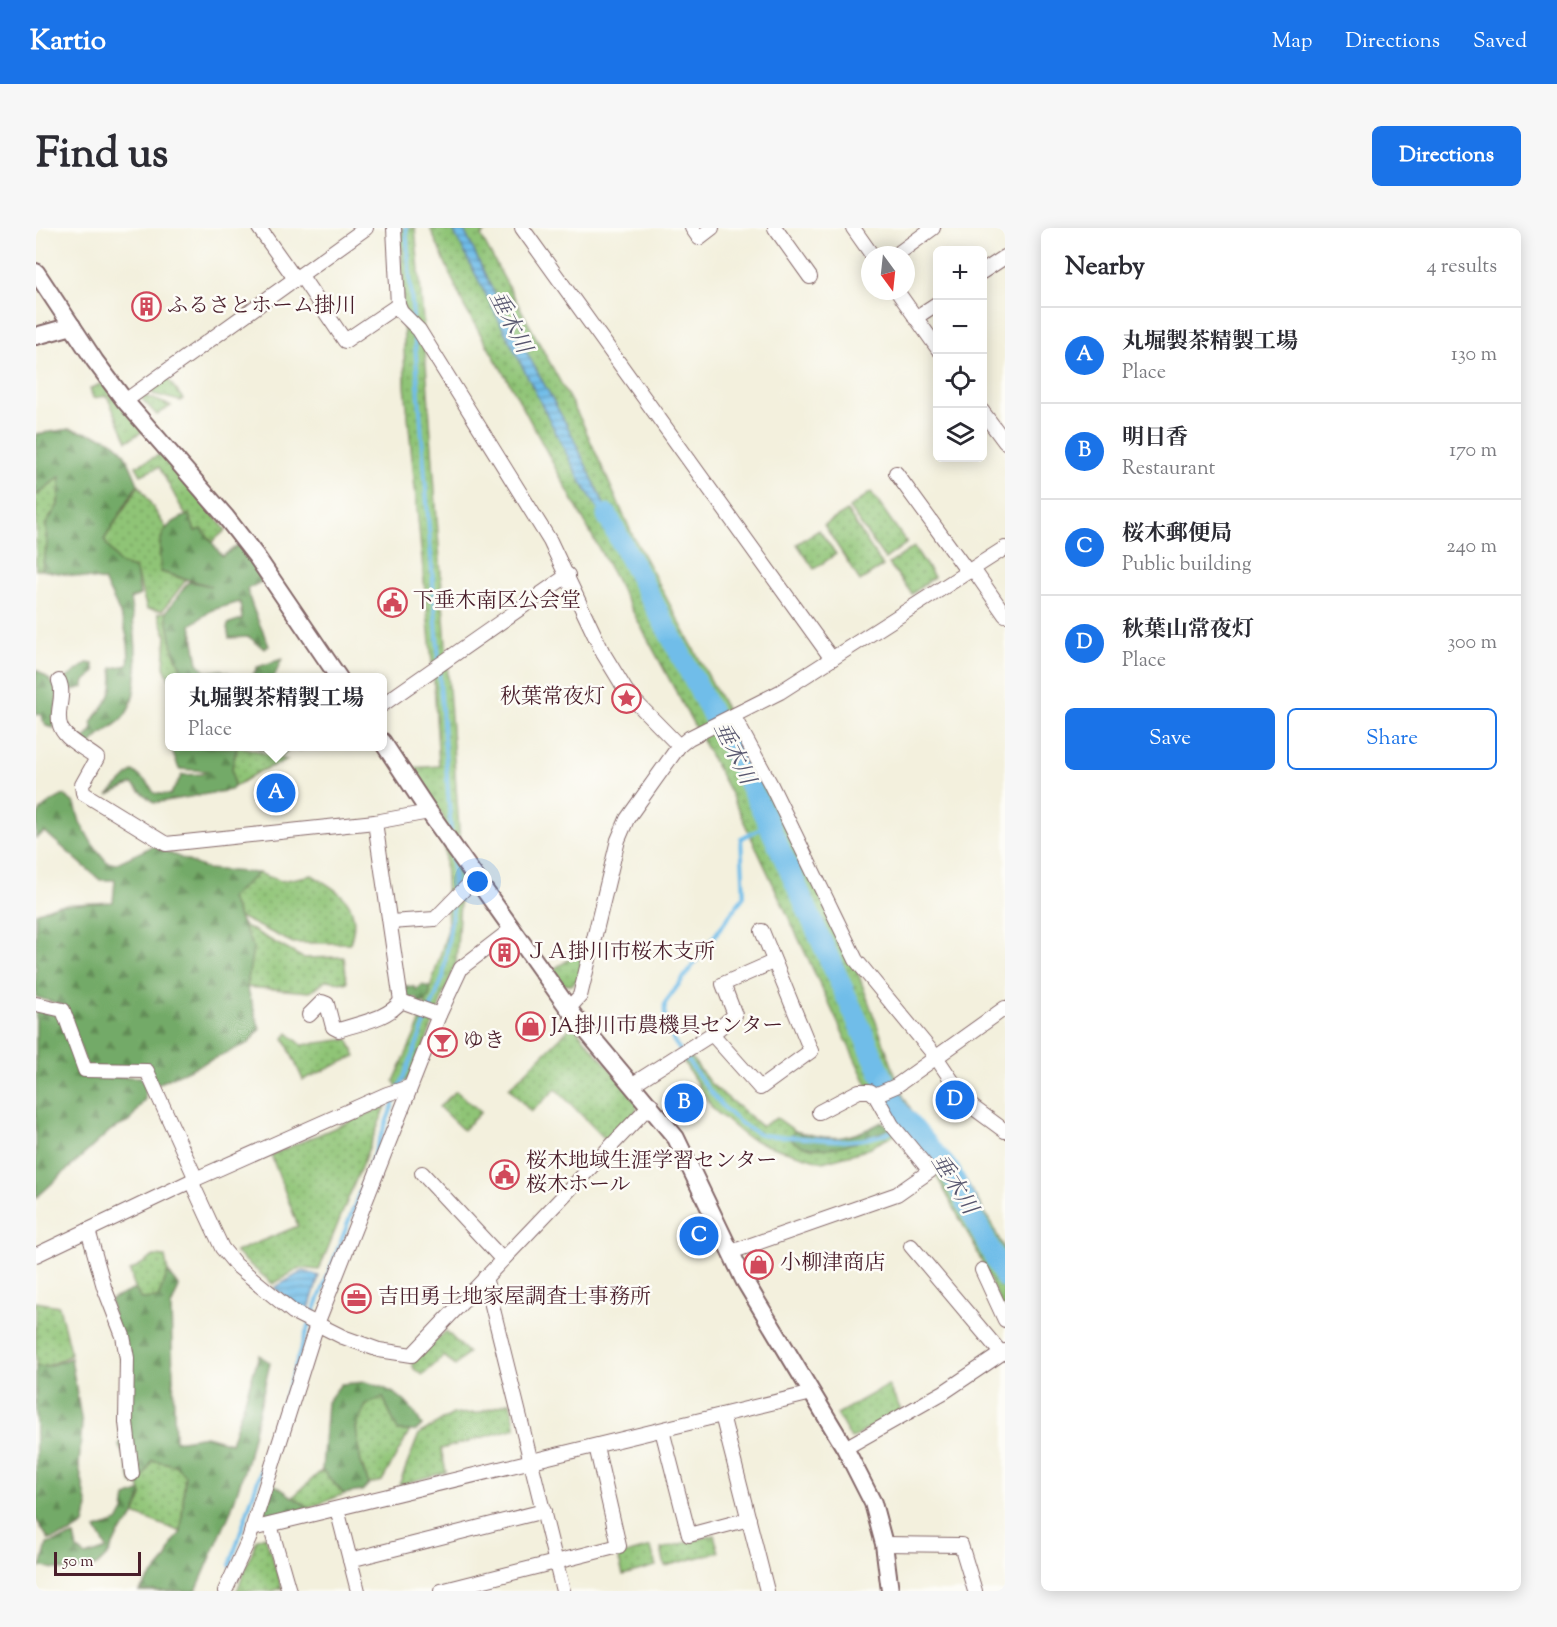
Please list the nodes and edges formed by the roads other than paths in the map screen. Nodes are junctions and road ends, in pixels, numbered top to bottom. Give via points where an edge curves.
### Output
1 (259, 228) edge
2 (366, 228) edge
3 (394, 228) edge
4 (522, 228) edge
5 (692, 228) edge
6 (712, 228) edge
7 (775, 228) edge
8 (853, 228) edge
9 (933, 228) edge
10 (866, 246) edge
11 (908, 246) edge
12 (1003, 263) edge
13 (987, 270) edge
14 (36, 272) edge
15 (810, 277) dead end
16 (298, 278) junction
17 (903, 300) edge
18 (933, 306) edge
19 (402, 310) junction
20 (915, 318) junction
21 (72, 326) junction
22 (36, 336) edge
23 (933, 342) edge
24 (125, 401) junction
25 (987, 418) edge
26 (1005, 442) edge
27 (896, 472) dead end
28 (1005, 548) edge
29 (970, 570) junction
30 (568, 575) junction
31 (1005, 615) edge
32 (832, 659) junction
33 (336, 673) edge
34 (59, 681) dead end
35 (387, 702) edge
36 (730, 720) junction
37 (679, 746) junction
38 (387, 749) edge
39 (429, 812) junction
40 (375, 822) junction
41 (476, 877) junction
42 (390, 922) junction
43 (513, 928) junction
44 (762, 931) dead end
45 (773, 962) junction
46 (401, 1001) junction
47 (36, 1004) edge
48 (569, 1008) junction
49 (1005, 1008) edge
50 (309, 1015) dead end
51 (438, 1015) junction
52 (712, 1034) junction
53 (936, 1057) junction
54 (633, 1084) junction
55 (409, 1088) junction
56 (875, 1095) junction
57 (651, 1104) junction
58 (819, 1112) dead end
59 (1005, 1131) edge
60 (422, 1173) dead end
61 (194, 1180) junction
62 (88, 1230) junction
63 (911, 1246) dead end
64 (731, 1252) junction
65 (36, 1255) edge
66 (502, 1259) junction
67 (982, 1270) dead end
68 (484, 1277) junction
69 (1005, 1320) edge
70 (312, 1321) junction
71 (1003, 1352) edge
72 (812, 1393) junction
73 (722, 1415) junction
74 (662, 1430) junction
75 (596, 1446) junction
76 (845, 1448) junction
77 (532, 1461) junction
78 (132, 1474) dead end
79 (337, 1509) junction
80 (544, 1511) junction
81 (749, 1519) junction
82 (270, 1525) junction
83 (252, 1529) junction
84 (884, 1544) junction
85 (350, 1560) junction
86 (556, 1561) junction
87 (450, 1590) edge
88 (225, 1591) edge
89 (289, 1591) edge
90 (358, 1591) edge
91 (563, 1591) edge
92 (767, 1591) edge
93 (890, 1591) edge
94 (975, 1591) edge

1 - 16 street
2 - 16 street
3 - 19 street
4 - 32 street
5 - 6 street via 699,238
7 - 15 street
8 - 10 street
9 - 11 street
12 - 13 street
14 - 21 street
16 - 19 street via 345,341
16 - 24 street
17 - 20 street
18 - 20 street
19 - 30 street via 419,330
20 - 23 street
21 - 22 street
21 - 24 street
24 - 33 street via 244,540
25 - 26 street
27 - 29 street
28 - 29 street
29 - 31 street
29 - 32 street
30 - 35 street
30 - 37 street via 603,653 628,694
32 - 36 street
34 - 40 street via 63,689 61,728 97,758 82,785 83,793 166,844
36 - 37 street
36 - 53 street via 770,783 856,960
37 - 48 street via 627,819 618,840 580,996
38 - 39 street
39 - 40 street
39 - 41 street
40 - 42 street
41 - 42 street via 435,919
41 - 43 street
42 - 46 street
43 - 48 street
43 - 51 street via 461,968
44 - 45 street
45 - 52 street via 723,984 735,1015
45 - 52 street via 811,1051 760,1088
46 - 50 street via 379,1017 339,1029 333,1027 327,1004 322,1002
46 - 51 street
47 - 61 street via 63,1010 85,1070 147,1071
48 - 54 street
49 - 53 street
51 - 55 street
52 - 54 street
53 - 56 street via 897,1086
53 - 59 street via 967,1103
54 - 57 street
55 - 61 street via 387,1094
55 - 70 street
56 - 58 street via 870,1090 859,1091
56 - 64 street via 892,1125 930,1171 897,1194
57 - 64 street via 676,1138
57 - 66 street
60 - 66 street
61 - 62 street
61 - 70 street via 222,1248 236,1265 293,1311
62 - 65 street
62 - 78 street via 127,1358 126,1422
63 - 71 street
64 - 72 street
66 - 68 street
67 - 69 street
68 - 70 street via 412,1354 380,1350
68 - 77 street
70 - 83 street
71 - 76 street via 944,1392
72 - 73 street
72 - 76 street
73 - 74 street
73 - 81 street
74 - 75 street
74 - 81 street via 689,1535
75 - 77 street
75 - 86 street via 619,1546
76 - 84 street via 873,1503
77 - 79 street
77 - 80 street
79 - 82 street
79 - 85 street
80 - 85 street
80 - 86 street
81 - 92 street
82 - 83 street
82 - 89 street
83 - 88 street
84 - 93 street
84 - 94 street via 961,1545
85 - 90 street
86 - 87 street
86 - 91 street

